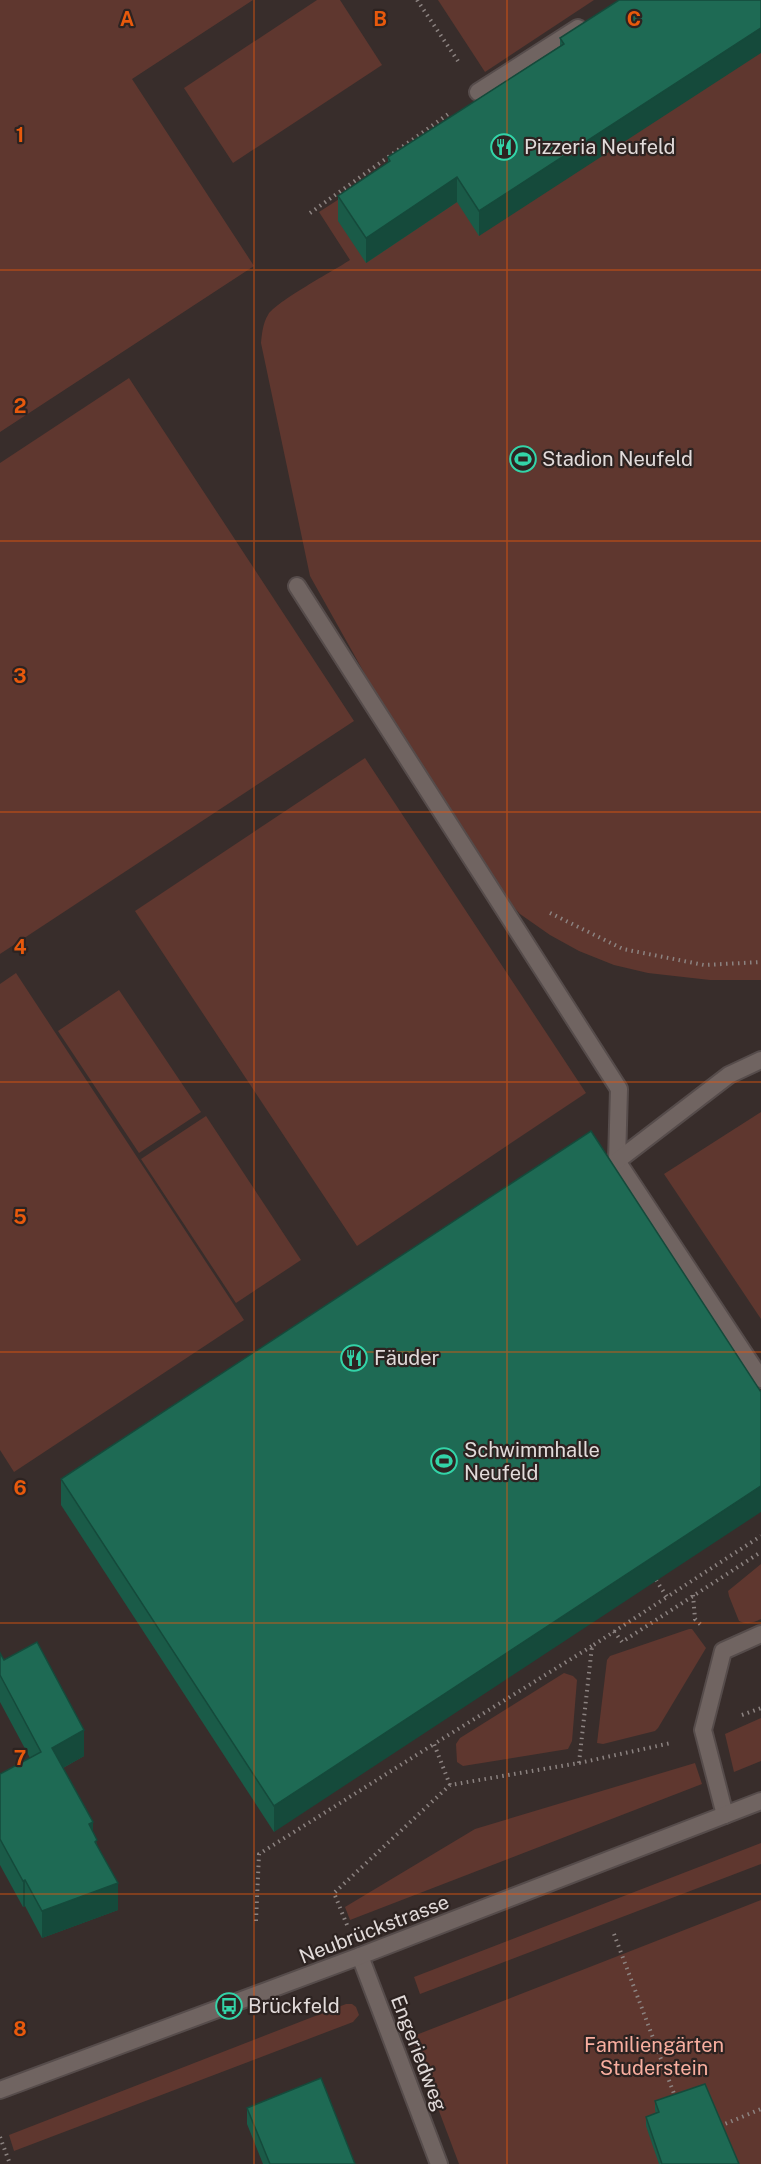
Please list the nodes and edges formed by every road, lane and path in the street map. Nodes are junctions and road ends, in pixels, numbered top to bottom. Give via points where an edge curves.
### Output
1 (417, 0) edge
2 (593, 18) edge
3 (478, 92) junction
4 (310, 213) dead end
5 (297, 586) dead end
6 (540, 909) dead end
7 (761, 962) edge
8 (761, 1060) edge
9 (617, 1161) junction
10 (761, 1379) edge
11 (759, 1538) edge
12 (761, 1544) edge
13 (761, 1552) edge
14 (656, 1580) edge
15 (667, 1597) junction
16 (614, 1632) junction
17 (761, 1634) edge
18 (592, 1646) junction
19 (761, 1708) edge
20 (703, 1730) junction
21 (434, 1744) junction
22 (579, 1763) junction
23 (450, 1785) junction
24 (761, 1801) edge
25 (725, 1815) junction
26 (256, 1921) dead end
27 (614, 1934) dead end
28 (360, 1956) junction
29 (0, 2090) edge
30 (679, 2108) edge
31 (761, 2109) edge
32 (710, 2129) edge
33 (0, 2137) edge
34 (10, 2164) edge
35 (439, 2164) edge

1 - 3 path
2 - 3 street
3 - 4 path
5 - 9 street via 619,1089
6 - 7 path via 623,949 704,965
8 - 9 street via 729,1075
9 - 10 street
11 - 12 path
11 - 15 path
13 - 16 path via 622,1642
14 - 15 path
15 - 16 path
16 - 18 path
17 - 20 street via 723,1651
18 - 21 path
18 - 22 path
19 - 20 path
20 - 22 path via 672,1742
20 - 25 street
21 - 23 path
21 - 26 path via 259,1854
22 - 23 path
23 - 28 path via 334,1893
24 - 25 street, Neubrückstrasse
25 - 28 street, Neubrückstrasse
27 - 30 path
28 - 29 street, Neubrückstrasse
28 - 35 street, Engeriedweg
31 - 32 path
33 - 34 path

